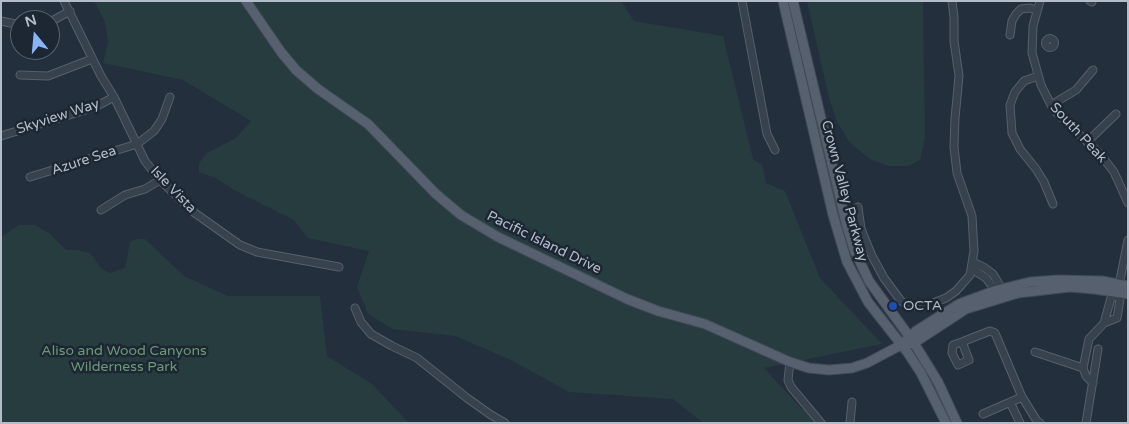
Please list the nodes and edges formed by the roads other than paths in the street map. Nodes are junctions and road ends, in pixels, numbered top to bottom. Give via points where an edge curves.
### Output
1 (64, 1) edge
2 (246, 1) edge
3 (742, 1) edge
4 (783, 1) edge
5 (791, 1) edge
6 (952, 1) edge
7 (1040, 1) edge
8 (1037, 10) junction
9 (70, 11) junction
10 (60, 16) edge
11 (1010, 36) dead end
12 (1032, 43) junction
13 (1045, 43) dead end
14 (92, 59) junction
15 (1093, 70) dead end
16 (20, 75) dead end
17 (1038, 76) junction
18 (114, 97) junction
19 (170, 97) dead end
20 (1051, 105) junction
21 (1116, 114) dead end
22 (1, 136) edge
23 (1087, 142) junction
24 (137, 144) junction
25 (775, 150) dead end
26 (30, 177) dead end
27 (160, 180) junction
28 (1128, 203) edge
29 (1053, 204) dead end
30 (858, 208) dead end
31 (101, 210) dead end
32 (1128, 240) edge
33 (973, 265) junction
34 (339, 267) dead end
35 (1122, 290) edge
36 (999, 294) junction
37 (356, 308) dead end
38 (1108, 310) junction
39 (1118, 312) junction
40 (1104, 323) junction
41 (911, 340) junction
42 (962, 342) dead end
43 (901, 345) junction
44 (1098, 349) dead end
45 (1035, 352) dead end
46 (790, 362) junction
47 (1083, 368) junction
48 (1093, 383) junction
49 (1022, 397) junction
50 (852, 402) dead end
51 (1010, 402) junction
52 (983, 414) dead end
53 (1038, 422) edge
54 (505, 423) edge
55 (822, 423) edge
56 (850, 423) edge
57 (946, 423) edge
58 (957, 423) edge
59 (1020, 423) edge
60 (1086, 423) edge

1 - 9 street, Isle Vista
2 - 46 main road, Pacific Island Drive via 284,58 296,70 368,124 461,215 498,237 627,299 711,326
3 - 25 street via 767,134
4 - 43 main road, Crown Valley Parkway via 847,262 868,302
5 - 41 main road, Crown Valley Parkway via 794,26 799,30 854,249 875,291
6 - 33 street via 959,76 954,147 957,173 972,216
7 - 8 street, South Peak
8 - 11 street via 1021,9 1012,21
8 - 12 street, South Peak
9 - 10 street
9 - 14 street, Isle Vista
12 - 13 street
12 - 17 street, South Peak
14 - 16 street via 48,76
14 - 18 street, Isle Vista
15 - 20 street via 1076,90
17 - 20 street, South Peak
17 - 29 street via 1024,81 1015,92 1010,104 1012,133 1044,182
18 - 22 street, Skyview Way
18 - 24 street, Isle Vista
19 - 24 street via 154,131
20 - 23 street, South Peak
21 - 23 street
23 - 28 street, South Peak via 1114,172
24 - 26 street, Azure Sea
24 - 27 street, Isle Vista
27 - 31 street
27 - 34 street, Isle Vista via 192,212 240,245 257,252
30 - 33 street via 861,229 872,256 901,301 909,306 923,307 946,298 964,284
32 - 35 street
33 - 36 street via 998,281
35 - 36 main road via 1082,280 1044,280
35 - 38 street via 1111,298
35 - 39 street
36 - 41 main road via 959,304
37 - 54 street via 361,322 371,334 417,358
38 - 39 street
38 - 40 street
39 - 40 street via 1117,318
40 - 47 street via 1089,339
41 - 43 main road
41 - 58 main road, Crown Valley Parkway via 938,382
42 - 49 street via 990,331 995,333
43 - 46 main road, Pacific Island Drive via 867,363 845,369 809,368
43 - 57 main road, Crown Valley Parkway via 921,373
44 - 48 street
45 - 47 street
46 - 55 street via 788,380 791,387
47 - 48 street
48 - 60 street
49 - 51 street
49 - 53 street
50 - 56 street
51 - 52 street
51 - 59 street

